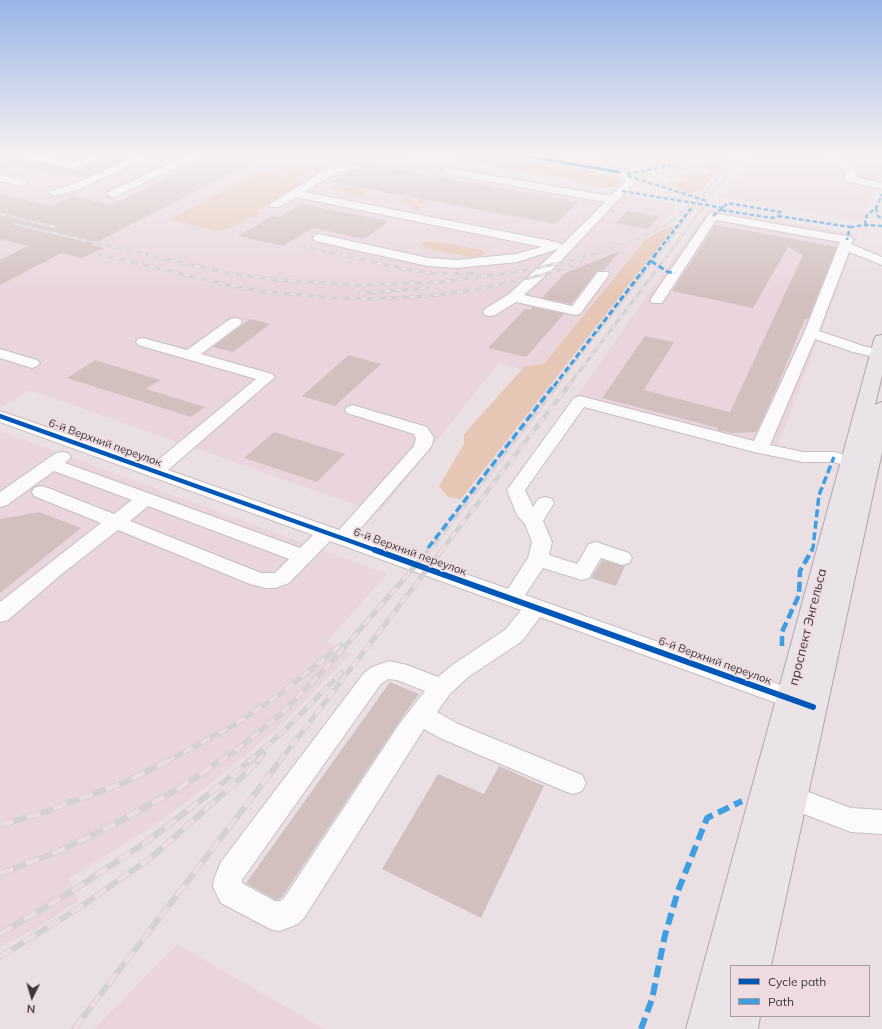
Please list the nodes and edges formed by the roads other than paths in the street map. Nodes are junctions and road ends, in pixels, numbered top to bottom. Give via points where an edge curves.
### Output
1 (281, 201) edge
2 (334, 201) edge
3 (616, 201) edge
4 (275, 205) dead end
5 (319, 238) dead end
6 (575, 240) junction
7 (557, 246) junction
8 (845, 246) junction
9 (882, 261) edge
10 (603, 275) dead end
11 (514, 297) junction
12 (657, 300) dead end
13 (490, 312) dead end
14 (235, 322) dead end
15 (811, 333) junction
16 (143, 342) dead end
17 (880, 347) edge
18 (0, 353) edge
19 (190, 355) junction
20 (32, 363) dead end
21 (882, 408) edge
22 (353, 410) dead end
23 (0, 416) edge
24 (79, 444) junction
25 (760, 448) junction
26 (851, 462) junction
27 (52, 464) junction
28 (155, 472) junction
29 (41, 492) dead end
30 (146, 499) junction
31 (0, 501) edge
32 (545, 503) dead end
33 (533, 520) junction
34 (114, 523) junction
35 (335, 536) junction
36 (303, 557) junction
37 (622, 558) dead end
38 (538, 559) junction
39 (512, 599) junction
40 (536, 607) junction
41 (0, 614) edge
42 (441, 688) junction
43 (801, 702) junction
44 (421, 715) junction
45 (573, 783) dead end
46 (792, 798) junction
47 (882, 822) edge
48 (753, 965) edge
49 (742, 1017) edge
50 (705, 1029) edge
51 (739, 1029) edge

1 - 4 street
2 - 7 street
3 - 6 street
5 - 7 street via 428,262 450,264 506,260
6 - 7 street
6 - 11 street
8 - 9 street
8 - 12 street via 847,240 713,216
8 - 15 street
10 - 11 street via 575,310
11 - 13 street
14 - 19 street
15 - 17 street via 858,349
15 - 25 street
16 - 19 street
17 - 26 main road, проспект Энгельса
18 - 20 street
19 - 28 street via 267,377
21 - 43 main road, проспект Энгельса
22 - 35 street via 421,431 425,438 422,447
23 - 24 street, 6-й Верхний переулок
24 - 27 street
24 - 28 street, 6-й Верхний переулок
25 - 26 street via 803,457 834,457
25 - 33 street via 580,401 516,490 526,514
26 - 43 main road, проспект Энгельса
27 - 30 street
27 - 31 street
28 - 35 street, 6-й Верхний переулок
29 - 34 street
30 - 34 street
30 - 36 street
32 - 33 street
33 - 38 street via 542,542
34 - 36 street via 266,581 282,578
34 - 41 street
35 - 36 street
35 - 39 street, 6-й Верхний переулок
37 - 38 street via 596,550 582,573
38 - 39 street
39 - 40 street, 6-й Верхний переулок
40 - 42 street via 514,635 459,672
40 - 43 street, 6-й Верхний переулок
42 - 44 street
42 - 44 street via 399,671 389,670 372,679 231,872 227,887 231,893 272,915 288,914
43 - 46 main road, проспект Энгельса
43 - 50 main road, проспект Энгельса
44 - 45 street via 449,731
46 - 47 street via 852,820
46 - 48 main road, проспект Энгельса
49 - 51 main road

